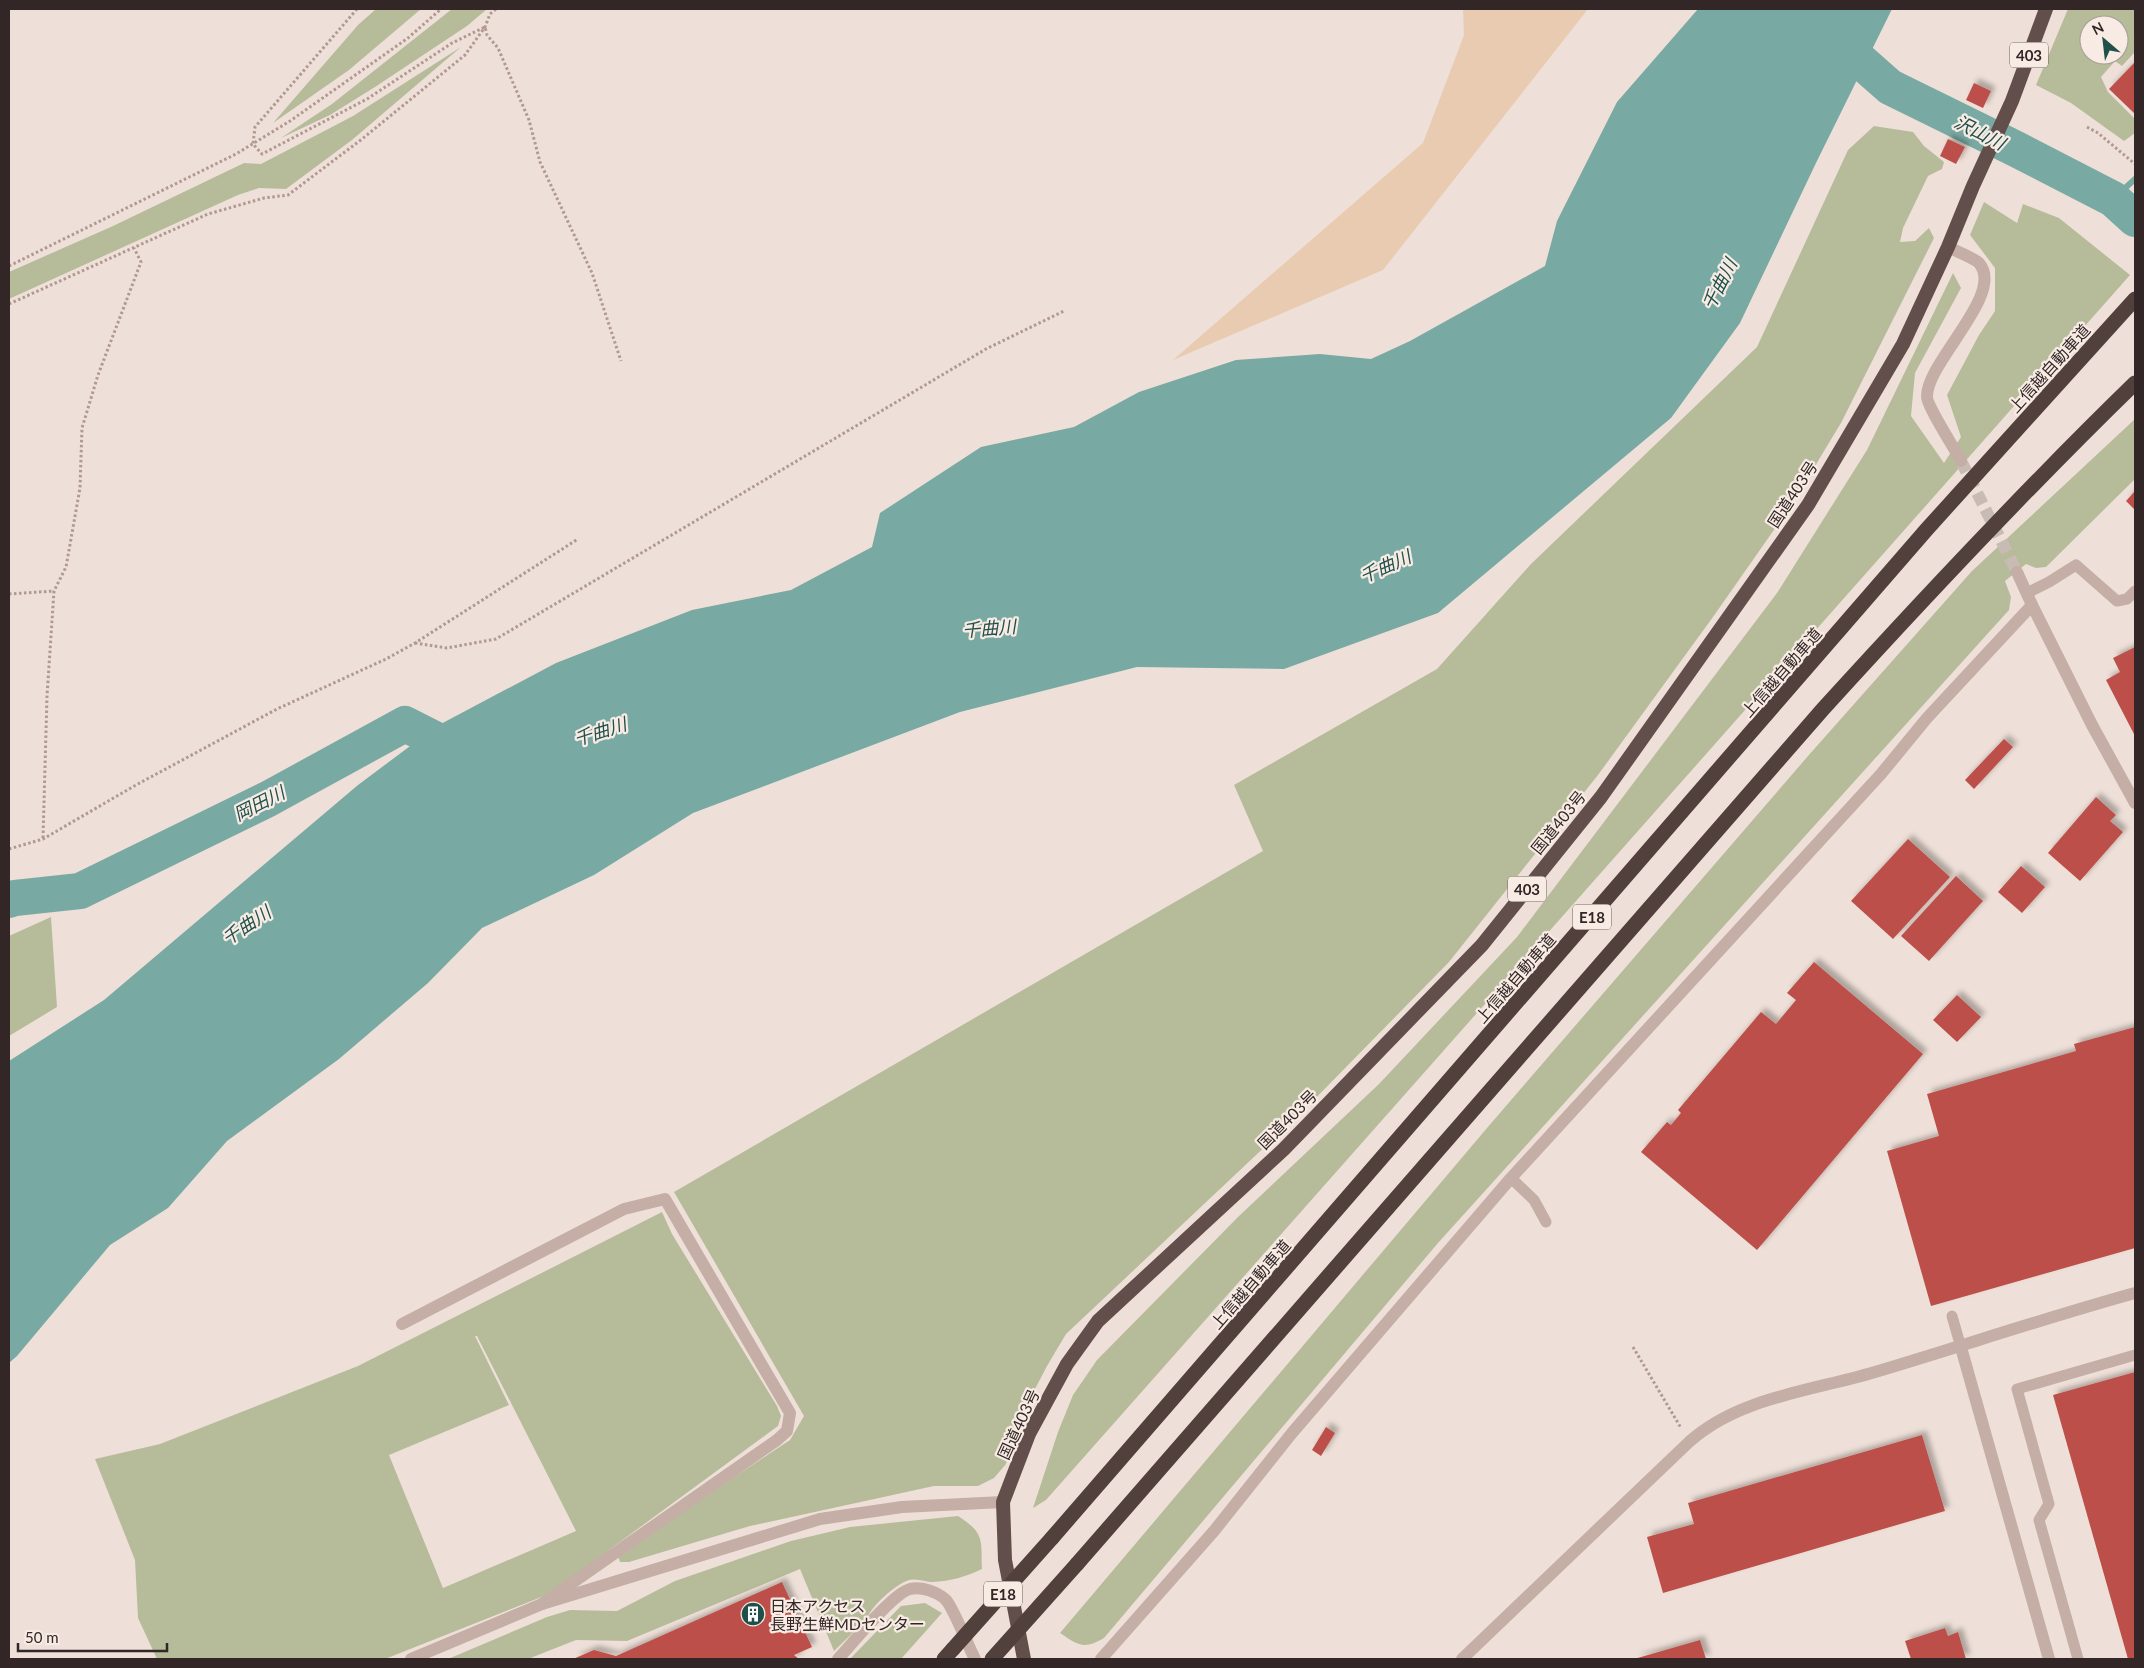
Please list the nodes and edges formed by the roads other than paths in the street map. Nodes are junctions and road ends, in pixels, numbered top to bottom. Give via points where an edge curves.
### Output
1 (2046, 9) edge
2 (1948, 247) junction
3 (2135, 299) edge
4 (2135, 383) edge
5 (1961, 460) tunnel mouth
6 (2017, 572) tunnel mouth
7 (2135, 591) edge
8 (2028, 593) junction
9 (2032, 606) junction
10 (2135, 803) edge
11 (1510, 1178) junction
12 (1546, 1222) dead end
13 (2135, 1293) edge
14 (1952, 1316) dead end
15 (402, 1324) dead end
16 (1960, 1344) junction
17 (2135, 1355) edge
18 (1004, 1502) junction
19 (542, 1604) junction
20 (949, 1654) edge
21 (411, 1659) edge
22 (838, 1659) edge
23 (975, 1659) edge
24 (992, 1659) edge
25 (1024, 1659) edge
26 (1101, 1659) edge
27 (1462, 1659) edge
28 (2049, 1659) edge
29 (2078, 1659) edge

1 - 2 highway, 国道403号 / 403 via 2012,101
2 - 5 street via 1979,263 1984,275 1973,314 1937,366 1928,385 1926,399
2 - 18 highway, 国道403号 / 403 via 1903,344 1808,505 1600,797 1482,944 1284,1148 1098,1321 1067,1364 1029,1434
3 - 20 highway, 上信越自動車道 / E18, bridge via 1927,529
4 - 24 highway, E18, bridge via 1943,577 1823,709
6 - 8 street
7 - 8 lane via 2127,599 2117,601 2076,565
8 - 9 street
9 - 10 street
9 - 11 street via 1926,718 1880,774
11 - 12 lane via 1534,1200
11 - 26 street via 1292,1433 1214,1531
13 - 16 street
14 - 16 lane
15 - 19 street via 624,1209 665,1199 790,1413 787,1432 777,1440
16 - 27 street via 1758,1404 1712,1424 1689,1442
16 - 28 street
17 - 29 lane via 2017,1389 2049,1504 2039,1520
18 - 19 street via 902,1507 820,1519
18 - 25 highway, 国道403号 / 403 via 1005,1560
19 - 21 street
22 - 23 street via 895,1597 909,1589 934,1592 946,1600

